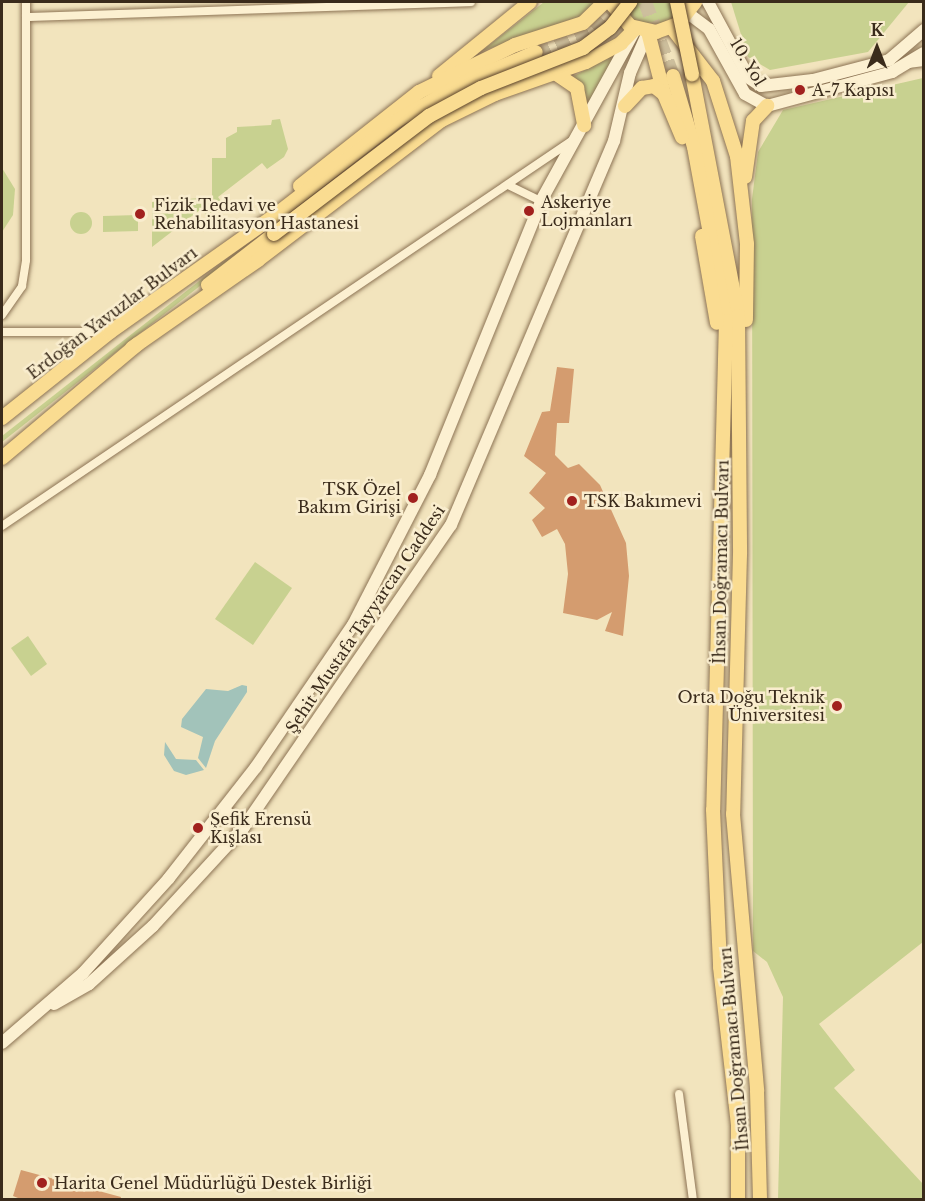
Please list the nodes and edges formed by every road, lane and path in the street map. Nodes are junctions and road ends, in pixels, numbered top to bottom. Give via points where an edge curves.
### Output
1 (26, 2) edge
2 (471, 2) edge
3 (530, 2) edge
4 (605, 2) edge
5 (610, 2) edge
6 (630, 2) edge
7 (677, 2) edge
8 (708, 2) edge
9 (692, 8) edge
10 (26, 17) junction
11 (583, 23) junction
12 (672, 28) junction
13 (642, 30) junction
14 (924, 30) edge
15 (537, 52) tunnel mouth
16 (924, 52) edge
17 (601, 54) junction
18 (924, 62) edge
19 (908, 64) junction
20 (555, 73) junction
21 (673, 76) tunnel mouth
22 (816, 86) junction
23 (779, 87) junction
24 (419, 92) junction
25 (664, 94) junction
26 (785, 101) junction
27 (625, 106) junction
28 (767, 106) junction
29 (580, 131) junction
30 (508, 185) junction
31 (743, 197) junction
32 (541, 201) junction
33 (214, 258) junction
34 (2, 315) edge
35 (2, 332) edge
36 (110, 332) junction
37 (132, 348) junction
38 (2, 418) edge
39 (723, 442) junction
40 (740, 457) junction
41 (2, 458) edge
42 (2, 526) edge
43 (224, 810) junction
44 (244, 827) junction
45 (42, 1009) junction
46 (2, 1043) edge
47 (679, 1094) dead end
48 (693, 1200) edge
49 (738, 1200) edge
50 (760, 1200) edge

1 - 10 street
2 - 10 street
3 - 24 main road
4 - 11 main road, Erdoğan Yavuzlar Bulvarı
5 - 13 main road via 620,17
6 - 37 main road, bridge via 610,28 583,48 481,88 429,116
7 - 40 main road, İhsan Doğramacı Bulvarı, bridge via 735,285
8 - 23 main road, 10. Yol via 749,78 761,86
9 - 12 main road
9 - 28 main road, 10. Yol via 709,29 745,94
10 - 34 street via 26,260 22,286
11 - 17 main road via 601,34
11 - 24 main road, Erdoğan Yavuzlar Bulvarı via 514,45
12 - 13 main road
12 - 31 main road via 720,94
13 - 17 main road
13 - 25 main road
13 - 27 main road, Şehit Mustafa Tayyarcan Caddesi
13 - 29 main road, Şehit Mustafa Tayyarcan Caddesi
14 - 22 main road, 10. Yol via 889,60
15 - 33 main road, Erdoğan Yavuzlar Bulvarı via 419,107
16 - 19 main road, 10. Yol
17 - 20 main road
18 - 19 street
19 - 22 main road, 10. Yol
20 - 29 main road via 577,88
20 - 37 main road via 481,100 429,129 258,261
21 - 39 main road, İhsan Doğramacı Bulvarı via 694,147 723,285
22 - 23 main road, 10. Yol
22 - 26 main road, 10. Yol
23 - 26 main road
24 - 33 main road, Erdoğan Yavuzlar Bulvarı via 373,124
25 - 27 main road via 654,86 642,88
25 - 39 main road via 681,132 712,285
26 - 28 main road, 10. Yol
27 - 44 main road, Şehit Mustafa Tayyarcan Caddesi via 459,509
28 - 31 main road via 750,132
29 - 30 street
29 - 32 main road, Şehit Mustafa Tayyarcan Caddesi
30 - 32 street
30 - 42 street
31 - 40 main road via 747,286
32 - 43 main road, Şehit Mustafa Tayyarcan Caddesi via 430,475 376,588 321,674
33 - 36 main road, Erdoğan Yavuzlar Bulvarı
35 - 36 street
36 - 38 main road, Erdoğan Yavuzlar Bulvarı
37 - 41 main road
39 - 49 main road, İhsan Doğramacı Bulvarı via 713,810 720,967 738,1126
40 - 50 main road, İhsan Doğramacı Bulvarı via 733,814 757,1091
43 - 44 main road
43 - 45 main road, Şehit Mustafa Tayyarcan Caddesi via 120,934
44 - 45 main road, Şehit Mustafa Tayyarcan Caddesi via 153,926 89,984
45 - 46 main road, Şehit Mustafa Tayyarcan Caddesi
47 - 48 street

